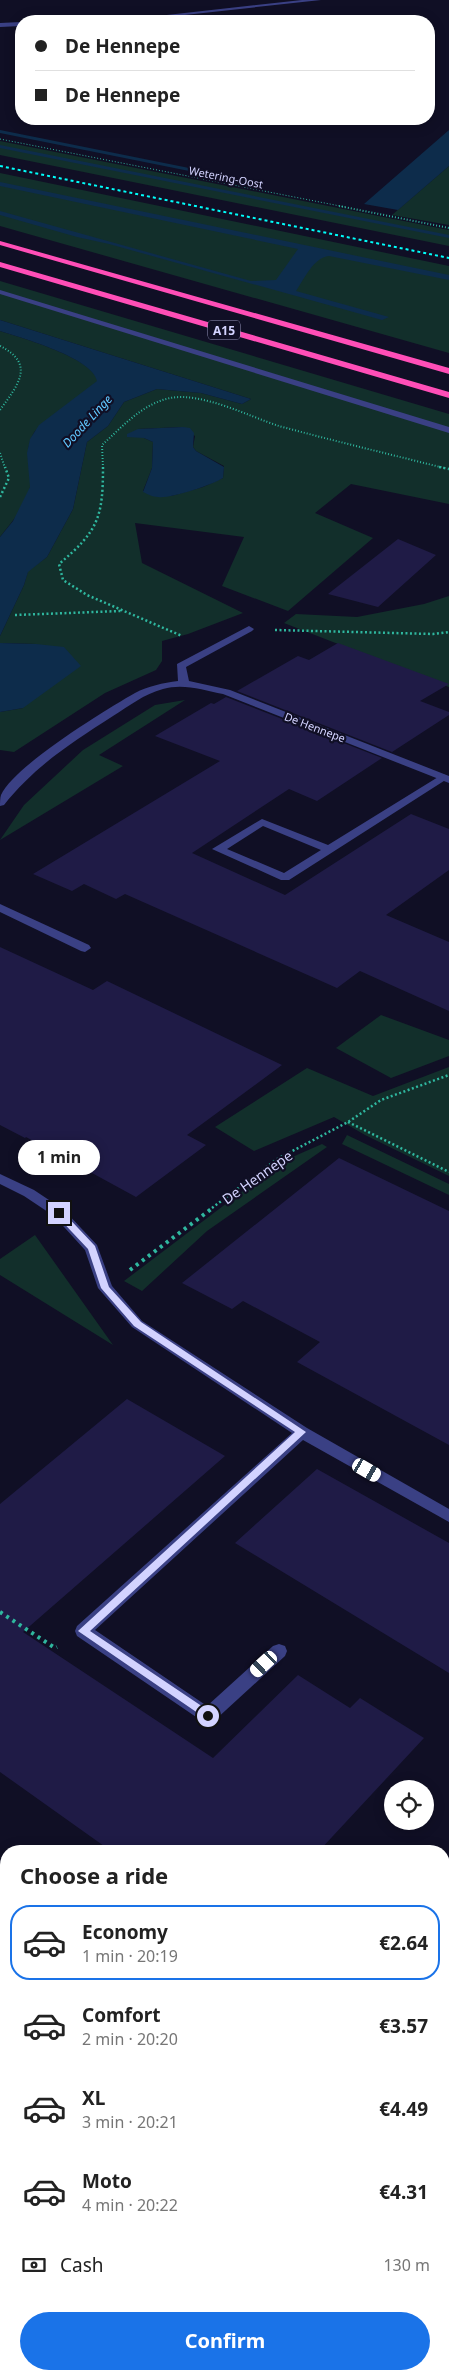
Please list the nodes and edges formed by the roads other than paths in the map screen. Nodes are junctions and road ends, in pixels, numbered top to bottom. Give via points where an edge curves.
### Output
1 (318, 0) edge
2 (174, 15) edge
3 (15, 24) edge
4 (0, 25) edge
5 (0, 243) edge
6 (0, 264) edge
7 (0, 292) edge
8 (449, 370) edge
9 (449, 395) edge
10 (449, 430) edge
11 (249, 629) road end
12 (184, 683) junction
13 (446, 778) edge
14 (0, 803) edge
15 (330, 850) junction
16 (0, 908) edge
17 (85, 948) dead end
18 (0, 1178) edge
19 (302, 1432) junction
20 (449, 1516) edge
21 (279, 1651) dead end

1 - 2 street
3 - 4 street
5 - 8 highway, A15
6 - 9 highway, A15
7 - 10 street
11 - 12 street via 182,666
12 - 13 street, De Hennepe via 226,692
12 - 14 street, De Hennepe via 161,686 139,695 61,745 17,782
13 - 15 street, De Hennepe
15 - 15 street, De Hennepe via 262,822 218,849 285,878
16 - 17 street
18 - 19 street via 59,1213 92,1248 105,1288 138,1324
19 - 20 street
19 - 21 street via 83,1631 208,1716

